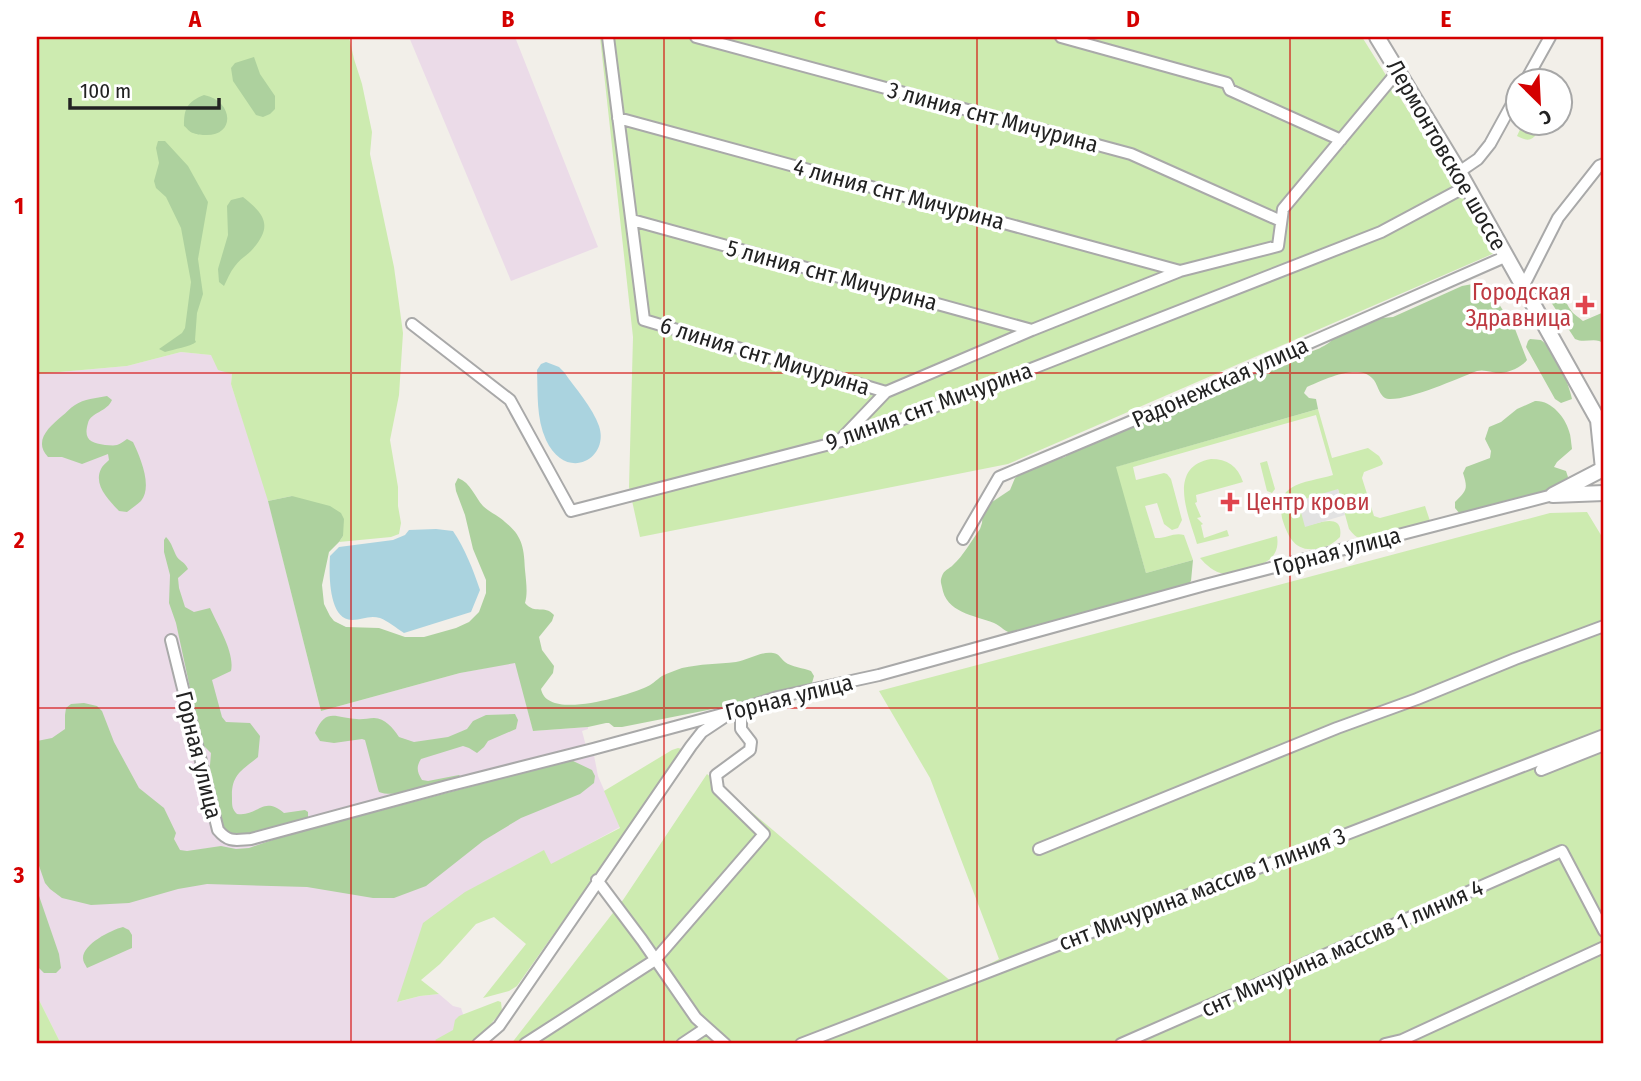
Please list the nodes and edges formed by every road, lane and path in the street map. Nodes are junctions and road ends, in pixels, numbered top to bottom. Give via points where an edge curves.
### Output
1 (608, 37) edge
2 (696, 37) edge
3 (1060, 37) edge
4 (1377, 37) edge
5 (1550, 37) edge
6 (1534, 66) edge
7 (1398, 71) junction
8 (618, 118) junction
9 (1504, 119) edge
10 (1341, 140) junction
11 (1604, 163) edge
12 (1459, 172) junction
13 (1467, 186) junction
14 (632, 220) junction
15 (1281, 221) junction
16 (1507, 256) junction
17 (1180, 271) junction
18 (1524, 285) junction
19 (412, 324) dead end
20 (1032, 330) junction
21 (886, 392) junction
22 (1601, 423) edge
23 (839, 441) junction
24 (1604, 472) edge
25 (1604, 493) edge
26 (1553, 495) junction
27 (963, 539) dead end
28 (1604, 626) edge
29 (171, 640) dead end
30 (741, 709) junction
31 (1604, 735) edge
32 (1604, 745) edge
33 (1541, 770) dead end
34 (1039, 849) dead end
35 (597, 880) junction
36 (1604, 931) edge
37 (1604, 947) edge
38 (655, 960) junction
39 (706, 1028) junction
40 (478, 1044) edge
41 (526, 1044) edge
42 (682, 1044) edge
43 (725, 1044) edge
44 (801, 1044) edge
45 (1121, 1044) edge
46 (1385, 1044) edge

1 - 8 street
2 - 15 street, 3 линия снт Мичурина via 1131,154
3 - 10 street via 1227,83 1230,90
4 - 7 street, Лермонтовское шоссе
5 - 6 street
7 - 10 street
7 - 12 street, Лермонтовское шоссе
8 - 14 street
8 - 17 street, 4 линия снт Мичурина
9 - 12 street via 1490,145
10 - 15 street via 1283,209
11 - 18 street via 1558,218
12 - 13 street, Лермонтовское шоссе
13 - 16 street, Лермонтовское шоссе
13 - 23 street, 9 линия снт Мичурина via 1381,232
14 - 20 street, 5 линия снт Мичурина
14 - 21 street, 6 линия снт Мичурина via 645,320
15 - 17 street via 1278,246
16 - 18 street, Лермонтовское шоссе
16 - 27 street, Радонежская улица via 999,477
17 - 20 street
18 - 22 street, Лермонтовское шоссе
19 - 23 street, 9 линия снт Мичурина via 510,400 572,511
20 - 21 street
21 - 23 street
22 - 24 street
24 - 26 street
25 - 26 street
26 - 30 street, Горная улица
28 - 34 street via 1336,728
29 - 30 street, Горная улица via 218,830 234,841
30 - 35 street via 702,732
30 - 38 street via 741,729 751,742 750,750 716,775 718,789 764,834
31 - 44 street, снт Мичурина массив 1 линия 3
32 - 33 street
35 - 38 street
35 - 40 street via 499,1026
36 - 45 street, снт Мичурина массив 1 линия 4 via 1562,851
37 - 46 street
38 - 39 street
38 - 41 street
39 - 42 street
39 - 43 street

